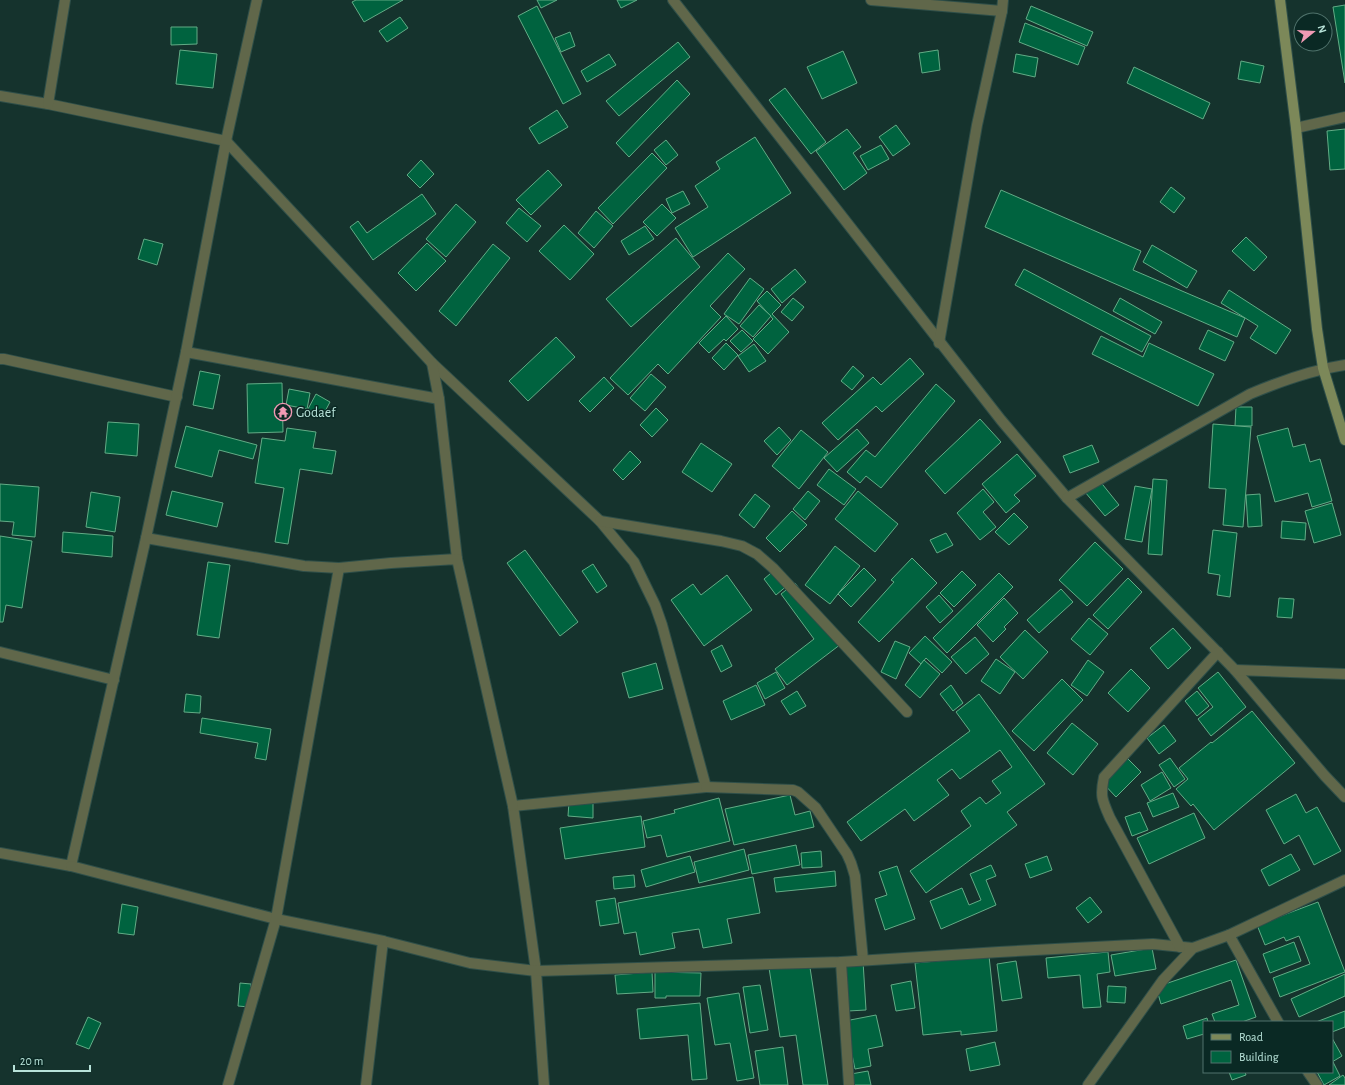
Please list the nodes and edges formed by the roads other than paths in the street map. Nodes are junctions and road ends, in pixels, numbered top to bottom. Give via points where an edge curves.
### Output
1 (64, 0) edge
2 (256, 0) edge
3 (672, 0) edge
4 (871, 0) edge
5 (1003, 0) edge
6 (1280, 0) edge
7 (1002, 11) junction
8 (0, 96) edge
9 (48, 104) junction
10 (1345, 117) edge
11 (1296, 128) junction
12 (226, 141) junction
13 (939, 342) junction
14 (186, 352) junction
15 (0, 360) edge
16 (432, 363) junction
17 (1345, 365) edge
18 (1323, 368) junction
19 (177, 397) junction
20 (439, 399) junction
21 (1345, 440) edge
22 (1067, 498) junction
23 (600, 521) junction
24 (146, 538) junction
25 (457, 559) junction
26 (339, 568) junction
27 (0, 652) edge
28 (1218, 652) junction
29 (1235, 670) junction
30 (1345, 674) edge
31 (114, 680) junction
32 (907, 712) dead end
33 (706, 787) junction
34 (1345, 797) edge
35 (513, 806) junction
36 (0, 854) edge
37 (71, 866) junction
38 (1345, 880) edge
39 (276, 919) junction
40 (1229, 935) junction
41 (383, 941) junction
42 (1180, 947) junction
43 (1193, 948) junction
44 (863, 960) junction
45 (841, 962) junction
46 (536, 971) junction
47 (1277, 1021) edge
48 (1309, 1073) edge
49 (228, 1085) edge
50 (366, 1085) edge
51 (544, 1085) edge
52 (849, 1085) edge
53 (1088, 1085) edge
54 (1317, 1085) edge

1 - 9 street
2 - 12 street
3 - 13 street
4 - 7 street
5 - 7 street
6 - 11 street
7 - 13 street via 977,125
8 - 9 street
9 - 12 street
10 - 11 street
11 - 18 street
12 - 14 street
12 - 16 street
13 - 22 street
14 - 19 street
14 - 20 street
15 - 19 street
16 - 20 street
16 - 23 street
17 - 18 street
18 - 21 street
18 - 22 street via 1250,394
19 - 24 street
20 - 25 street
22 - 28 street
23 - 32 street via 721,541 742,546 758,554
23 - 33 street via 634,562 655,605
24 - 26 street via 304,566
24 - 31 street
25 - 26 street
25 - 35 street
26 - 39 street
27 - 31 street
28 - 29 street
28 - 42 street via 1104,777 1101,790 1102,802 1110,818
29 - 30 street
29 - 34 street
31 - 37 street
33 - 35 street
33 - 44 street via 793,790 816,808 847,854 855,876
35 - 46 street
36 - 37 street
37 - 39 street
38 - 40 street
39 - 41 street
39 - 49 street
40 - 43 street
40 - 47 street
41 - 46 street via 470,963
41 - 50 street
42 - 43 street
42 - 44 street via 1153,944
43 - 53 street via 1163,980
44 - 45 street
45 - 46 street
45 - 52 street
46 - 51 street
48 - 54 street

